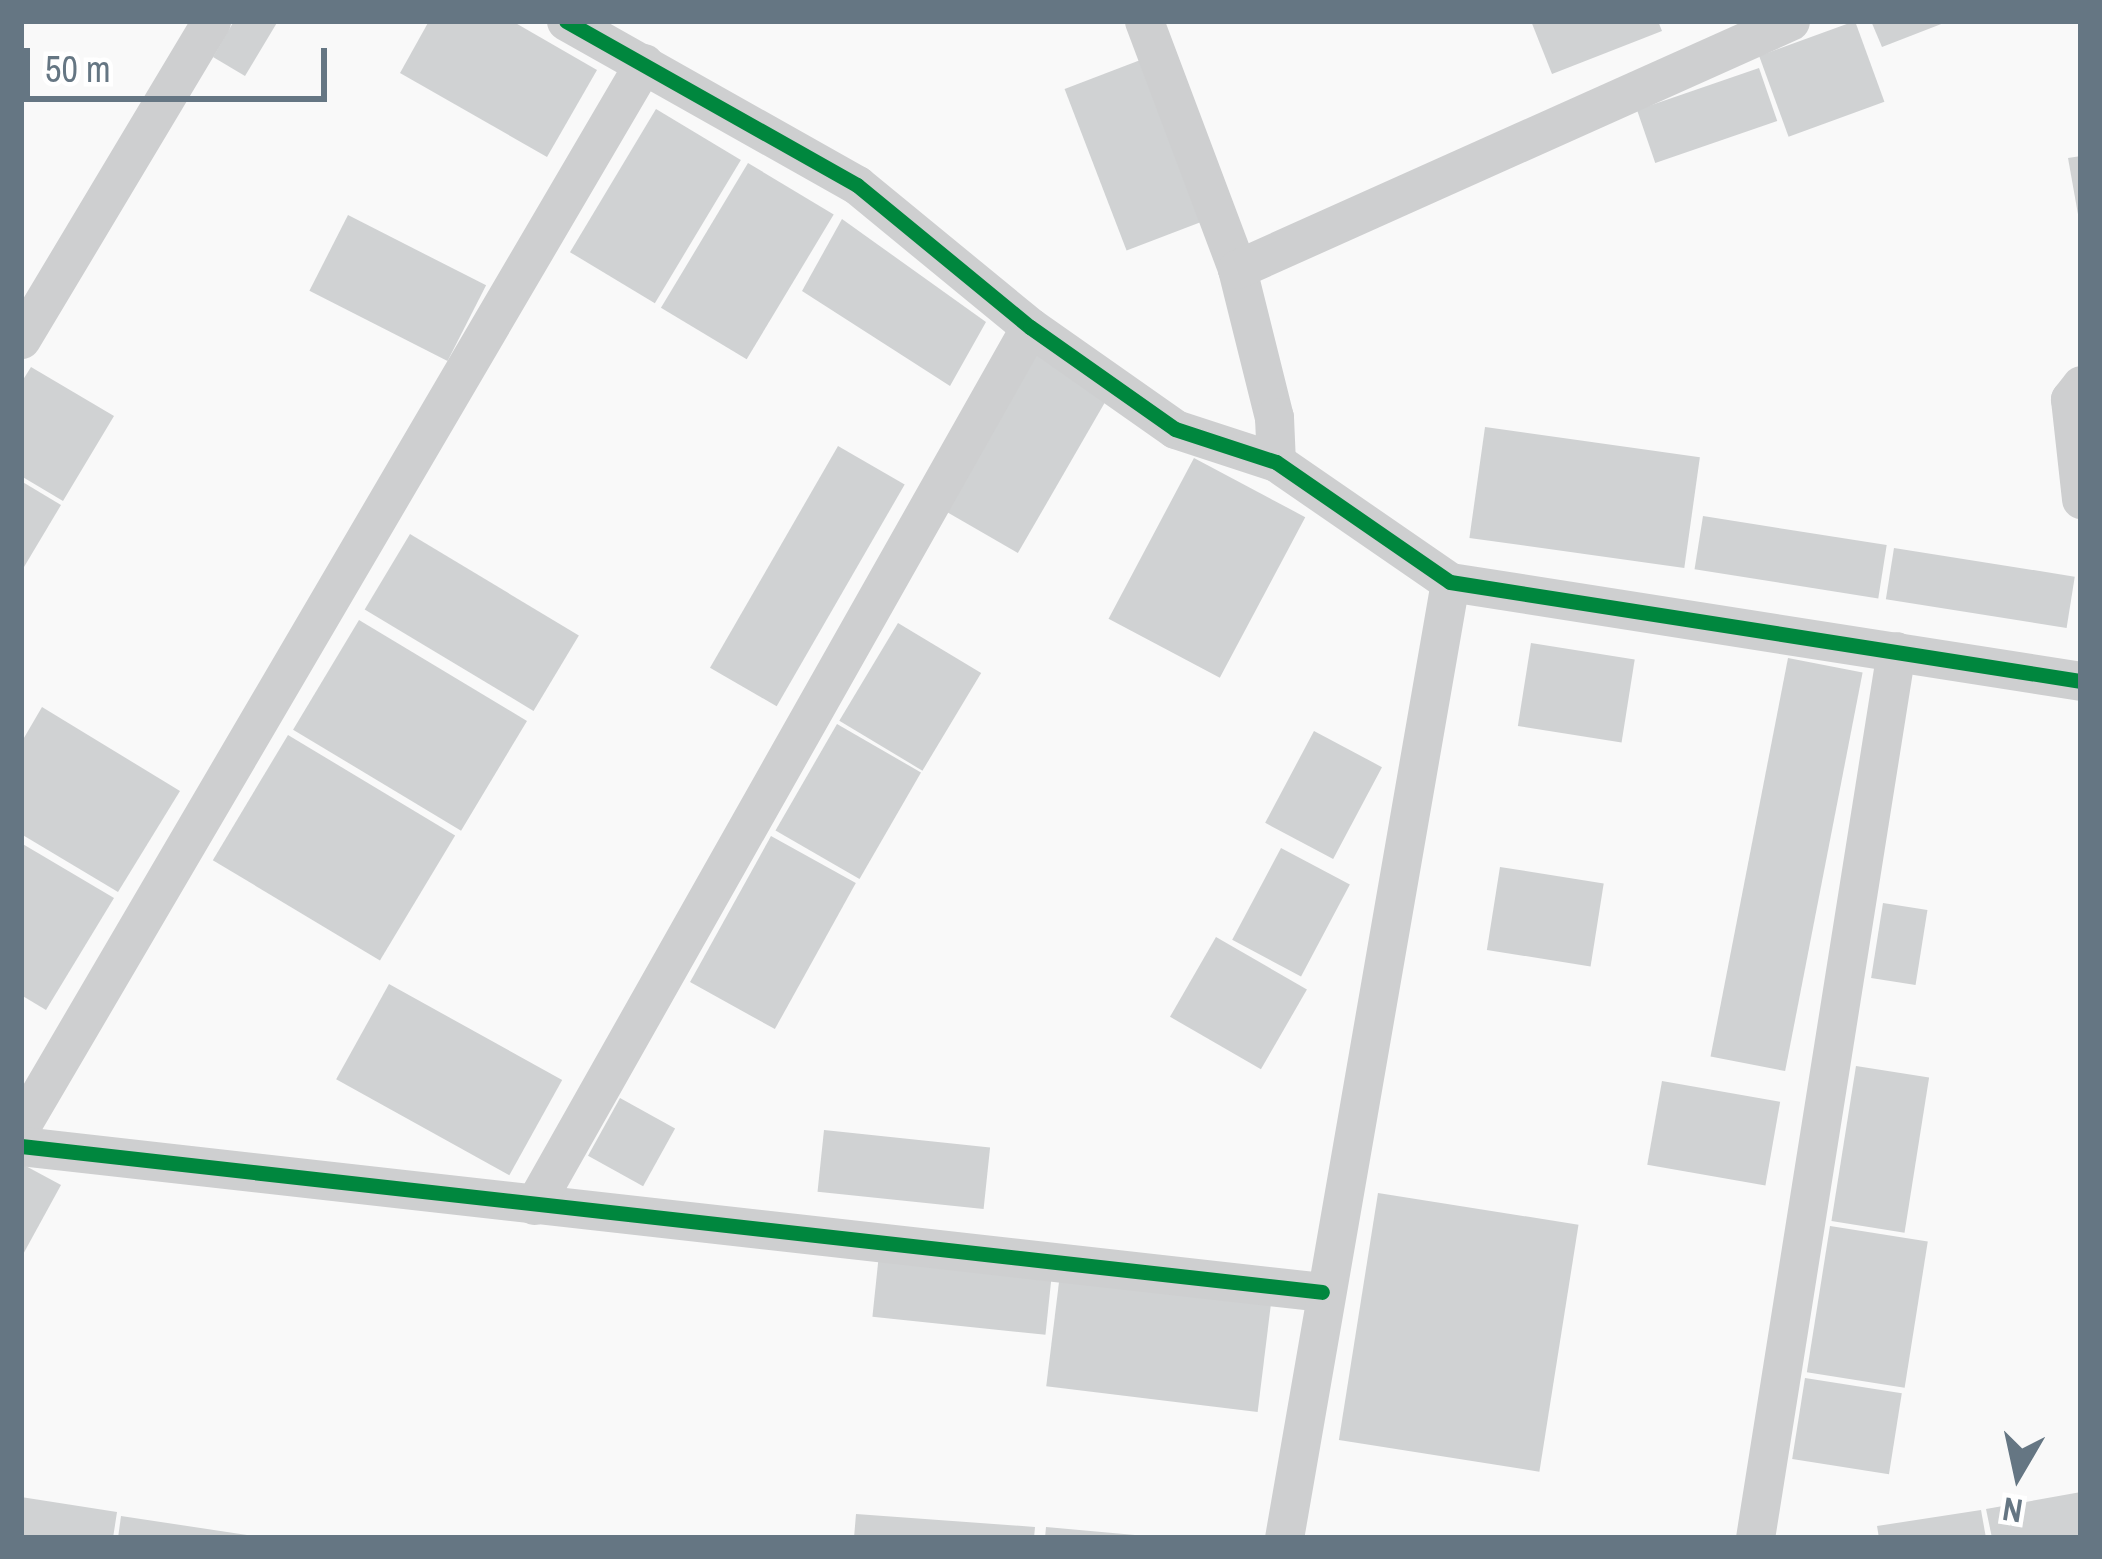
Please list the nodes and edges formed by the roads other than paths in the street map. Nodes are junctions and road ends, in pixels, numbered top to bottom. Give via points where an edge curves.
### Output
1 (212, 21) edge
2 (566, 21) edge
3 (1144, 21) edge
4 (1790, 21) edge
5 (644, 63) junction
6 (1238, 269) junction
7 (1030, 327) junction
8 (21, 339) edge
9 (2081, 385) edge
10 (1276, 462) junction
11 (2081, 499) edge
12 (1450, 582) junction
13 (1896, 651) junction
14 (2081, 681) edge
15 (21, 1126) edge
16 (21, 1147) edge
17 (534, 1205) junction
18 (1322, 1292) junction
19 (1284, 1538) edge
20 (1755, 1538) edge

1 - 8 street
2 - 5 street
3 - 6 street
4 - 6 street
5 - 7 street via 857,185
5 - 15 street
6 - 10 street via 1274,416
7 - 10 street via 1175,429
7 - 17 street
9 - 11 street via 2070,399
10 - 12 street
12 - 13 street
12 - 18 street
13 - 14 street
13 - 20 street
16 - 17 street
17 - 18 street
18 - 19 street

